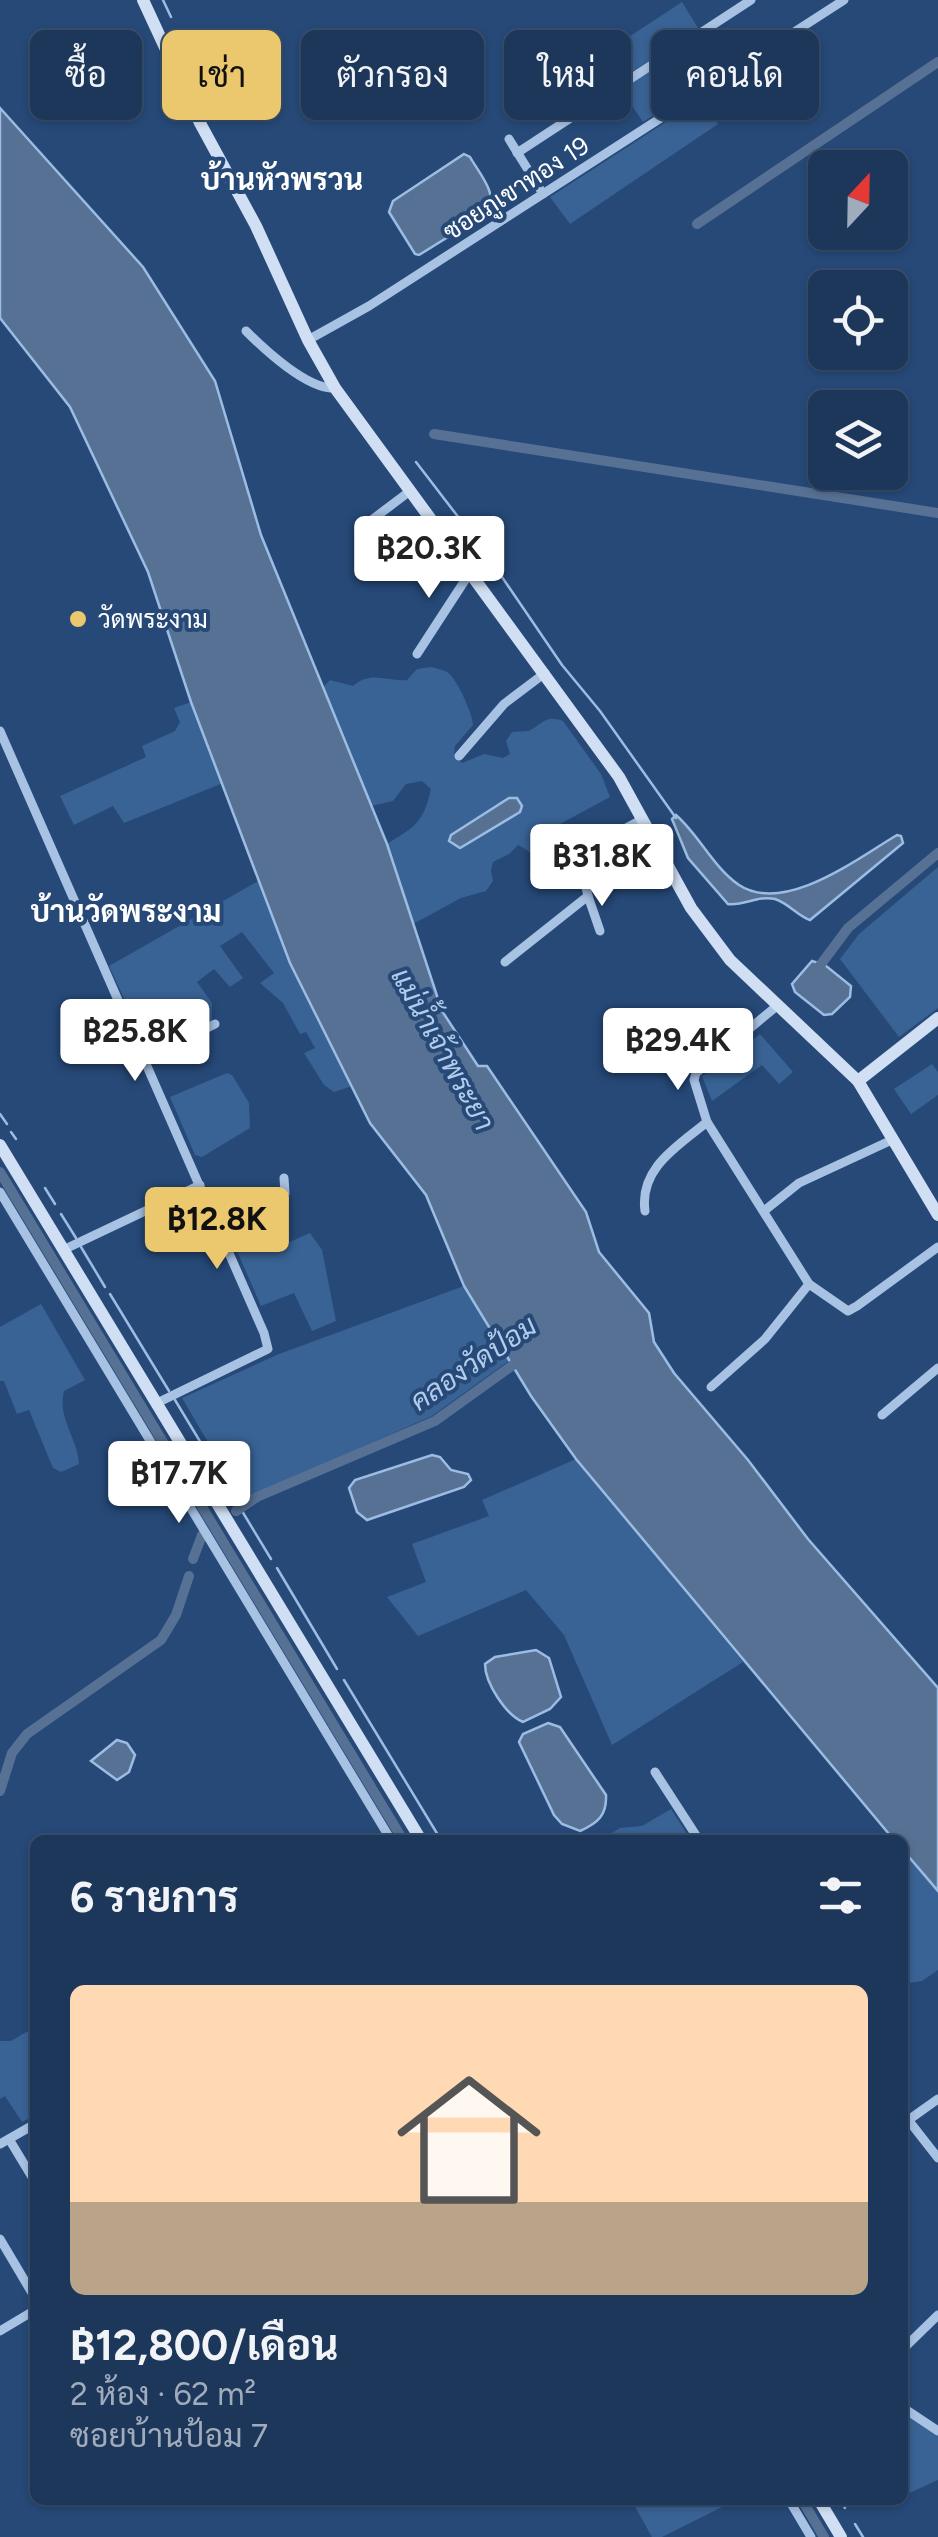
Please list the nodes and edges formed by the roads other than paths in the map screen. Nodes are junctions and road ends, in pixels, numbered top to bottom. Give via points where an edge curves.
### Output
1 (143, 0) edge
2 (751, 0) edge
3 (837, 2) edge
4 (509, 140) dead end
5 (518, 153) junction
6 (543, 194) junction
7 (246, 331) dead end
8 (308, 340) junction
9 (334, 388) junction
10 (410, 492) junction
11 (369, 522) dead end
12 (471, 571) junction
13 (417, 654) dead end
14 (545, 673) junction
15 (0, 731) edge
16 (459, 756) dead end
17 (643, 819) junction
18 (588, 896) junction
19 (600, 930) dead end
20 (504, 962) dead end
21 (778, 1005) junction
22 (938, 1018) edge
23 (215, 1024) dead end
24 (145, 1059) junction
25 (858, 1081) junction
26 (707, 1122) junction
27 (894, 1139) junction
28 (0, 1144) edge
29 (284, 1178) dead end
30 (202, 1190) junction
31 (0, 1192) edge
32 (645, 1211) dead end
33 (764, 1211) junction
34 (938, 1215) edge
35 (938, 1248) edge
36 (64, 1250) junction
37 (809, 1284) junction
38 (938, 1368) edge
39 (711, 1387) dead end
40 (157, 1403) junction
41 (882, 1415) dead end
42 (356, 1741) junction
43 (340, 1750) junction
44 (655, 1772) dead end
45 (388, 1835) edge
46 (418, 1835) edge
47 (696, 1835) edge
48 (938, 2099) edge
49 (908, 2115) edge
50 (908, 2121) edge
51 (30, 2127) edge
52 (5, 2142) edge
53 (938, 2158) edge
54 (30, 2175) edge
55 (0, 2240) edge
56 (30, 2290) edge
57 (30, 2313) edge
58 (938, 2315) edge
59 (0, 2330) edge
60 (908, 2344) edge
61 (908, 2411) edge
62 (938, 2431) edge
63 (792, 2505) edge
64 (822, 2505) edge
65 (811, 2537) edge
66 (840, 2537) edge

1 - 8 street
2 - 5 street
3 - 6 street, ซอยภูเขาทอง 19
4 - 5 street
5 - 6 street
6 - 8 street, ซอยภูเขาทอง 19
7 - 9 street via 318,386
8 - 9 street
9 - 10 street
10 - 11 street
10 - 12 street
12 - 13 street
12 - 14 street
14 - 16 street via 504,704
14 - 17 street
15 - 24 street
17 - 18 street via 578,854
17 - 21 street via 690,908 730,960
18 - 19 street
18 - 20 street
21 - 25 street
21 - 26 street via 696,1073
22 - 25 street
23 - 24 street
24 - 30 street
25 - 27 street
26 - 32 street via 652,1172
26 - 33 street
27 - 33 street via 799,1183
27 - 34 street
28 - 36 street
29 - 30 street via 285,1193 255,1202 224,1201
30 - 36 street
30 - 40 street via 268,1349
31 - 43 street
33 - 37 street
35 - 37 street via 848,1312
36 - 40 street
37 - 39 street via 765,1339
38 - 41 street
40 - 42 street
42 - 43 street
42 - 46 street
43 - 45 street
44 - 47 street
48 - 49 street
50 - 53 street
51 - 52 street
52 - 54 street
55 - 56 street
57 - 59 street
58 - 60 street
61 - 62 street
63 - 65 street
64 - 66 street

